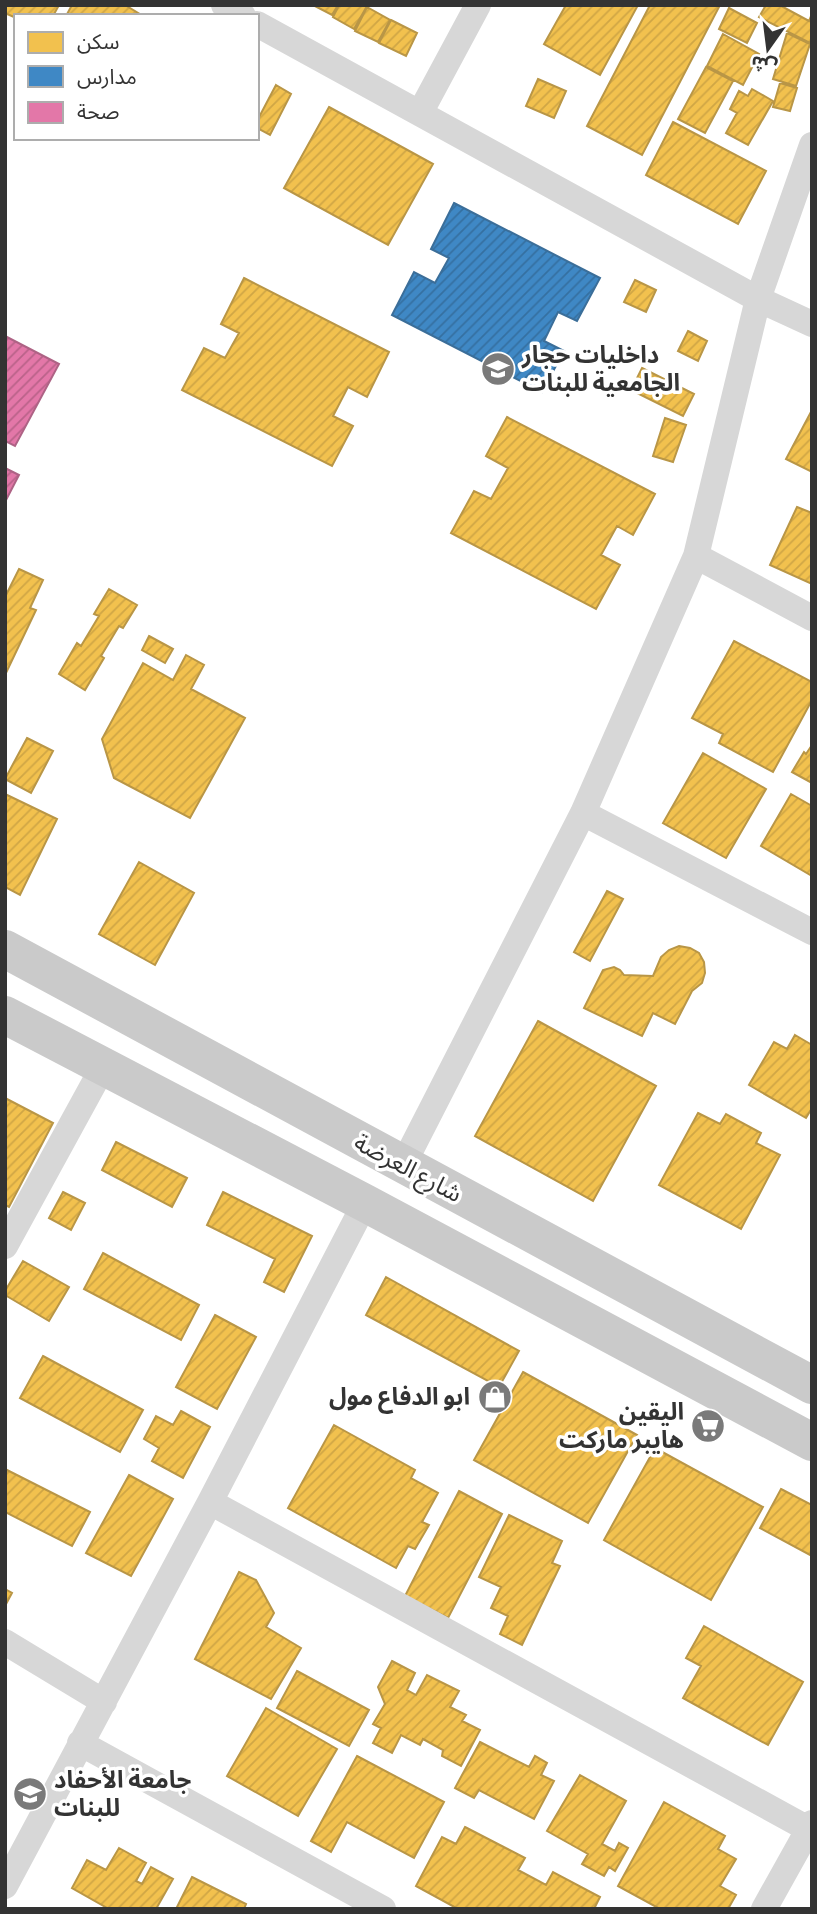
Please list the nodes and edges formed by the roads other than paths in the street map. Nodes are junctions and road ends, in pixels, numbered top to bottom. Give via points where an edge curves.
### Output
1 (223, 5) edge
2 (478, 5) edge
3 (239, 14) edge
4 (259, 25) edge
5 (420, 113) junction
6 (812, 145) edge
7 (758, 299) junction
8 (812, 324) edge
9 (696, 556) junction
10 (812, 618) edge
11 (583, 813) junction
12 (812, 932) edge
13 (5, 949) edge
14 (5, 1015) edge
15 (103, 1067) junction
16 (404, 1165) junction
17 (365, 1203) junction
18 (5, 1246) edge
19 (812, 1385) edge
20 (812, 1443) edge
21 (210, 1502) junction
22 (5, 1642) edge
23 (104, 1702) junction
24 (80, 1743) junction
25 (811, 1828) edge
26 (5, 1886) edge
27 (383, 1909) edge
28 (764, 1909) edge

1 - 3 street
2 - 5 street
4 - 5 street
5 - 7 street
6 - 7 street
7 - 8 street
7 - 9 street
9 - 10 street
9 - 11 street
11 - 12 street
11 - 16 street
13 - 16 main road, شارع العرضة
14 - 15 main road, شارع العرضة
15 - 17 main road, شارع العرضة
15 - 18 street
16 - 19 main road, شارع العرضة
17 - 20 main road, شارع العرضة
17 - 21 street
21 - 23 street
21 - 25 street
22 - 23 street
23 - 24 street
24 - 26 street
24 - 27 street
25 - 28 street

